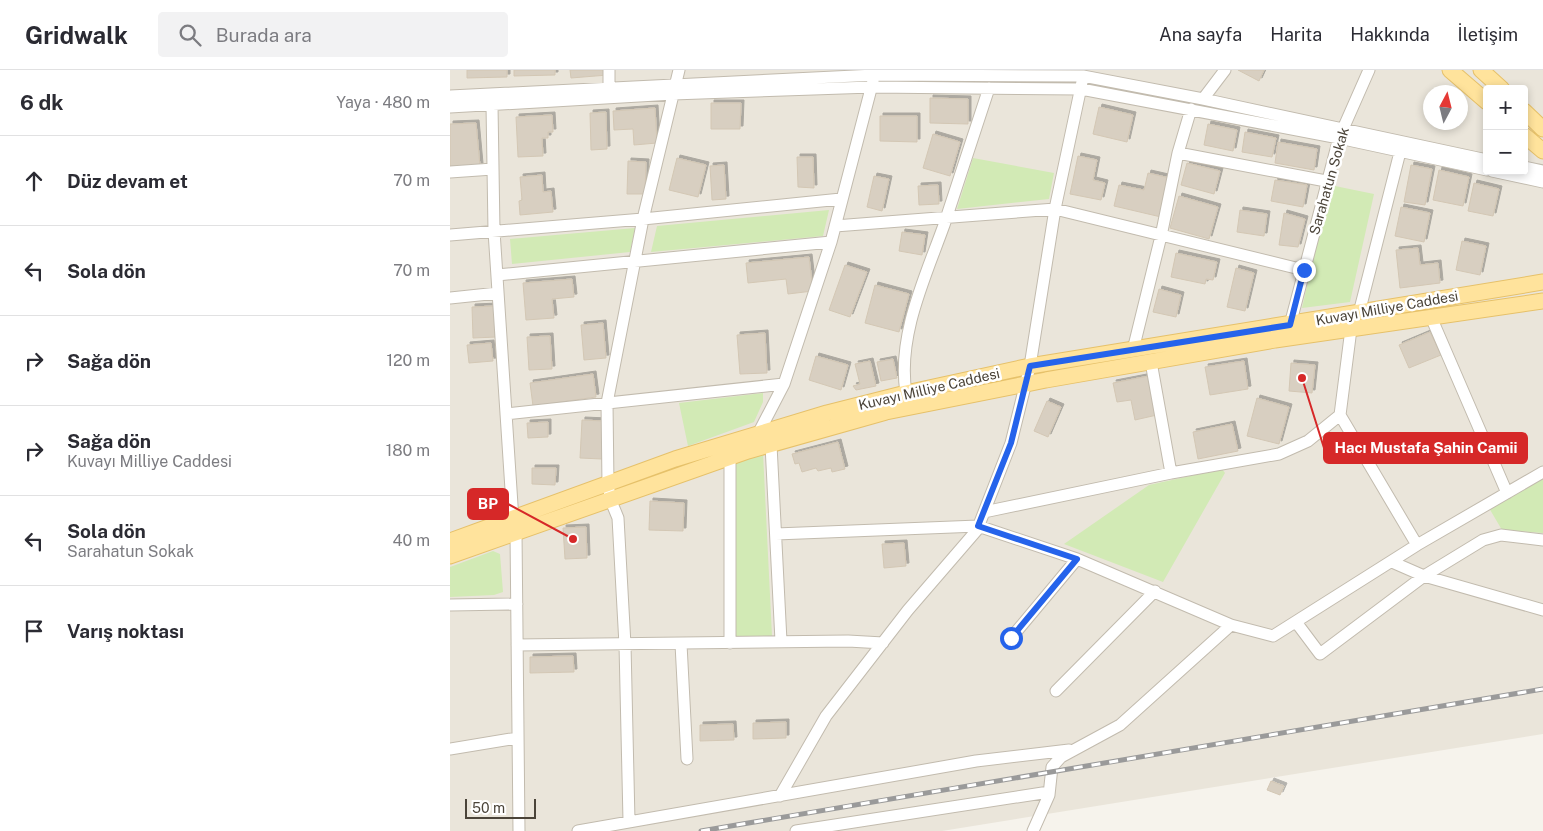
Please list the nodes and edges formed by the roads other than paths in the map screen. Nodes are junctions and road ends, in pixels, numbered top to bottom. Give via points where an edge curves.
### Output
1 (609, 70) edge
2 (679, 70) edge
3 (1225, 70) edge
4 (1369, 70) edge
5 (1450, 70) edge
6 (876, 72) edge
7 (1086, 73) edge
8 (609, 87) junction
9 (872, 87) junction
10 (990, 88) junction
11 (674, 89) junction
12 (1081, 89) junction
13 (450, 96) edge
14 (1203, 99) junction
15 (1483, 99) edge
16 (492, 105) junction
17 (450, 108) edge
18 (1191, 109) junction
19 (1528, 115) edge
20 (1543, 129) edge
21 (1341, 134) junction
22 (1528, 138) edge
23 (1543, 151) edge
24 (1400, 152) junction
25 (1178, 153) junction
26 (1483, 159) edge
27 (1528, 168) edge
28 (493, 169) junction
29 (1483, 169) edge
30 (1543, 171) edge
31 (450, 172) edge
32 (1511, 175) edge
33 (1326, 180) junction
34 (1543, 182) edge
35 (841, 199) junction
36 (1055, 209) junction
37 (946, 218) junction
38 (643, 219) junction
39 (835, 226) junction
40 (494, 231) junction
41 (450, 235) edge
42 (1161, 236) junction
43 (831, 242) junction
44 (635, 262) junction
45 (1304, 270) junction
46 (497, 275) junction
47 (1543, 282) edge
48 (498, 293) junction
49 (450, 298) edge
50 (1543, 301) edge
51 (1359, 312) junction
52 (1431, 317) junction
53 (1290, 325) junction
54 (1351, 329) junction
55 (1133, 350) junction
56 (1151, 362) junction
57 (1030, 366) junction
58 (784, 384) junction
59 (1024, 385) junction
60 (906, 393) junction
61 (607, 403) junction
62 (506, 414) junction
63 (1340, 415) junction
64 (758, 434) junction
65 (771, 444) junction
66 (730, 458) junction
67 (1543, 472) edge
68 (1171, 473) junction
69 (608, 485) junction
70 (1507, 492) junction
71 (611, 501) junction
72 (984, 512) junction
73 (978, 526) junction
74 (515, 527) junction
75 (776, 534) junction
76 (1543, 540) edge
77 (450, 541) edge
78 (1417, 545) junction
79 (450, 556) edge
80 (1077, 559) junction
81 (1392, 562) junction
82 (1424, 576) junction
83 (1155, 591) junction
84 (517, 604) junction
85 (450, 605) edge
86 (1543, 610) edge
87 (1296, 622) junction
88 (1231, 626) junction
89 (1011, 638) dead end
90 (781, 642) junction
91 (730, 643) junction
92 (883, 643) junction
93 (682, 644) junction
94 (517, 645) junction
95 (625, 645) junction
96 (1056, 691) dead end
97 (517, 738) junction
98 (450, 749) edge
99 (1073, 750) junction
100 (688, 760) dead end
101 (1049, 792) junction
102 (780, 796) junction
103 (629, 821) junction
104 (519, 831) edge
105 (578, 831) edge
106 (796, 831) edge
107 (1033, 831) edge

1 - 8 street
2 - 11 street
3 - 14 street
4 - 21 street, Sarahatun Sokak
5 - 15 main road
6 - 7 street
6 - 9 street
6 - 11 street
7 - 12 street
7 - 14 street
8 - 11 street
8 - 13 street
9 - 10 street
9 - 11 street
9 - 35 street
10 - 12 street
10 - 37 street
11 - 16 street
11 - 38 street
12 - 18 street
12 - 36 street
14 - 21 street
16 - 17 street
16 - 28 street
18 - 21 street
18 - 25 street
19 - 20 main road
21 - 24 street
21 - 26 street
21 - 33 street, Sarahatun Sokak
22 - 23 main road
24 - 29 street
24 - 51 street
25 - 33 street
25 - 42 street
27 - 30 street
28 - 31 street
28 - 40 street
32 - 34 street
33 - 45 street, Sarahatun Sokak
35 - 38 street
35 - 39 street
36 - 37 street
36 - 42 street
36 - 57 street
37 - 39 street
37 - 60 street via 904,348
38 - 40 street
38 - 44 street
39 - 43 street
40 - 41 street
40 - 46 street
42 - 45 street
42 - 55 street
43 - 44 street
43 - 58 street
44 - 46 street
44 - 61 street
45 - 53 street, Sarahatun Sokak
46 - 48 street
47 - 51 main road, Kuvayı Milliye Caddesi
48 - 49 street
48 - 62 street
50 - 52 main road, Kuvayı Milliye Caddesi
51 - 53 main road, Kuvayı Milliye Caddesi
52 - 54 main road, Kuvayı Milliye Caddesi
52 - 70 street
53 - 55 main road, Kuvayı Milliye Caddesi
54 - 56 main road, Kuvayı Milliye Caddesi
54 - 63 street
55 - 57 main road, Kuvayı Milliye Caddesi
56 - 59 main road, Kuvayı Milliye Caddesi
56 - 68 street
57 - 59 street
57 - 60 main road, Kuvayı Milliye Caddesi
58 - 61 street
58 - 64 street
59 - 65 main road, Kuvayı Milliye Caddesi via 886,412
59 - 72 street via 1011,443
60 - 64 main road, Kuvayı Milliye Caddesi
61 - 62 street
61 - 69 street
62 - 74 street
63 - 68 street via 1308,441 1280,454
63 - 78 street
64 - 69 main road, Kuvayı Milliye Caddesi via 674,459
65 - 66 main road, Kuvayı Milliye Caddesi
65 - 75 street
66 - 71 main road, Kuvayı Milliye Caddesi
66 - 91 street
67 - 70 street
68 - 72 street
69 - 71 street
69 - 74 main road, Kuvayı Milliye Caddesi
70 - 78 street
71 - 74 main road, Kuvayı Milliye Caddesi
71 - 95 street via 618,518
72 - 73 street
73 - 75 street
73 - 80 street
73 - 92 street
74 - 77 main road, Kuvayı Milliye Caddesi
74 - 79 main road, Kuvayı Milliye Caddesi
74 - 84 street
75 - 90 street
76 - 82 street via 1502,535 1483,540
78 - 81 street
80 - 83 street
80 - 89 street
81 - 82 street
81 - 87 street
82 - 86 street
82 - 87 street via 1320,654
83 - 88 street
83 - 96 street
84 - 85 street
84 - 94 street
87 - 88 street via 1273,636
88 - 99 street via 1120,725
90 - 91 street
90 - 92 street
91 - 93 street
92 - 102 street via 826,716
93 - 95 street
93 - 100 street
94 - 95 street
94 - 97 street
95 - 103 street
97 - 98 street
97 - 104 street
99 - 101 street via 1052,767
99 - 102 street via 976,761
101 - 106 street
101 - 107 street
102 - 103 street
103 - 105 street

